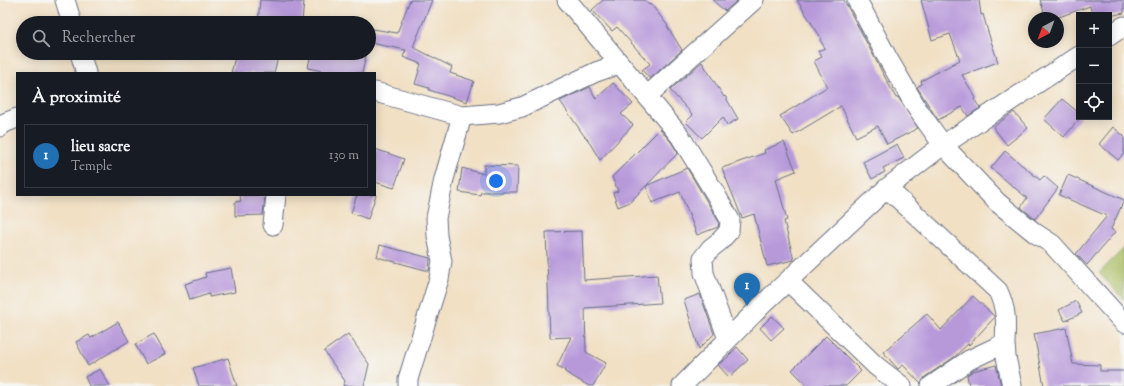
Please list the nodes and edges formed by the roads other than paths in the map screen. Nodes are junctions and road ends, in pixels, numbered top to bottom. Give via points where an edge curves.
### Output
1 (65, 0) edge
2 (567, 0) edge
3 (754, 0) edge
4 (857, 0) edge
5 (70, 16) edge
6 (1124, 26) edge
7 (1112, 34) edge
8 (1076, 58) edge
9 (82, 60) edge
10 (619, 64) junction
11 (86, 72) edge
12 (376, 92) edge
13 (647, 96) junction
14 (462, 116) junction
15 (16, 118) edge
16 (0, 127) edge
17 (943, 145) junction
18 (888, 188) junction
19 (276, 196) edge
20 (273, 225) dead end
21 (788, 280) junction
22 (1124, 323) edge
23 (728, 339) junction
24 (1005, 342) junction
25 (408, 386) edge
26 (682, 386) edge
27 (902, 386) edge
28 (931, 386) edge
29 (1012, 386) edge

1 - 5 street
2 - 10 street
3 - 13 street
4 - 17 street via 918,110
6 - 7 street
8 - 17 street
9 - 11 street
10 - 13 street
10 - 14 street via 589,75 522,107 499,113
12 - 14 street
13 - 23 street via 680,136 730,220 729,231 703,258 704,273
14 - 25 street via 436,218 442,261 439,279
15 - 16 street
17 - 18 street
17 - 22 street via 997,202 1052,244
18 - 21 street
18 - 24 street via 998,292 1004,305
19 - 20 street
21 - 23 street
21 - 27 street via 876,366
23 - 26 street
24 - 28 street via 969,360
24 - 29 street

